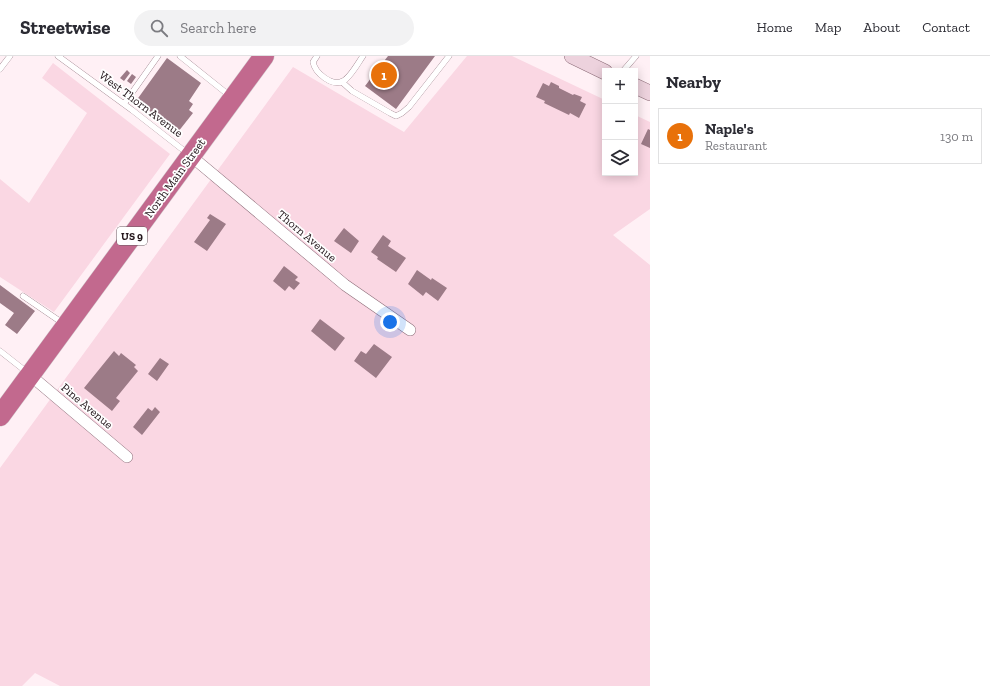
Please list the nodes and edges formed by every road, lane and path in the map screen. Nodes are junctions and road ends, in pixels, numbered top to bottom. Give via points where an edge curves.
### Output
1 (10, 56) edge
2 (58, 56) edge
3 (158, 56) edge
4 (180, 56) edge
5 (264, 56) edge
6 (317, 56) edge
7 (363, 56) edge
8 (449, 56) edge
9 (572, 56) edge
10 (636, 56) edge
11 (626, 68) edge
12 (0, 69) edge
13 (602, 71) edge
14 (342, 82) junction
15 (638, 87) edge
16 (650, 93) edge
17 (233, 98) junction
18 (124, 104) junction
19 (191, 156) junction
20 (23, 296) dead end
21 (66, 325) junction
22 (410, 330) dead end
23 (0, 351) edge
24 (30, 375) junction
25 (0, 416) edge
26 (126, 457) dead end

1 - 12 lane
2 - 18 lane, West Thorn Avenue
3 - 18 lane
4 - 17 lane
5 - 17 highway, North Main Street / US 9
6 - 14 lane via 313,62 318,72 325,79
7 - 14 lane
8 - 14 lane via 409,107 396,116 352,91
9 - 13 street
10 - 11 lane
15 - 16 street
17 - 19 highway, North Main Street / US 9
18 - 19 lane, West Thorn Avenue
19 - 21 highway, North Main Street / US 9
19 - 22 street, Thorn Avenue via 346,285
20 - 21 lane
21 - 24 highway, North Main Street / US 9
23 - 24 lane
24 - 25 highway, North Main Street / US 9
24 - 26 street, Pine Avenue

